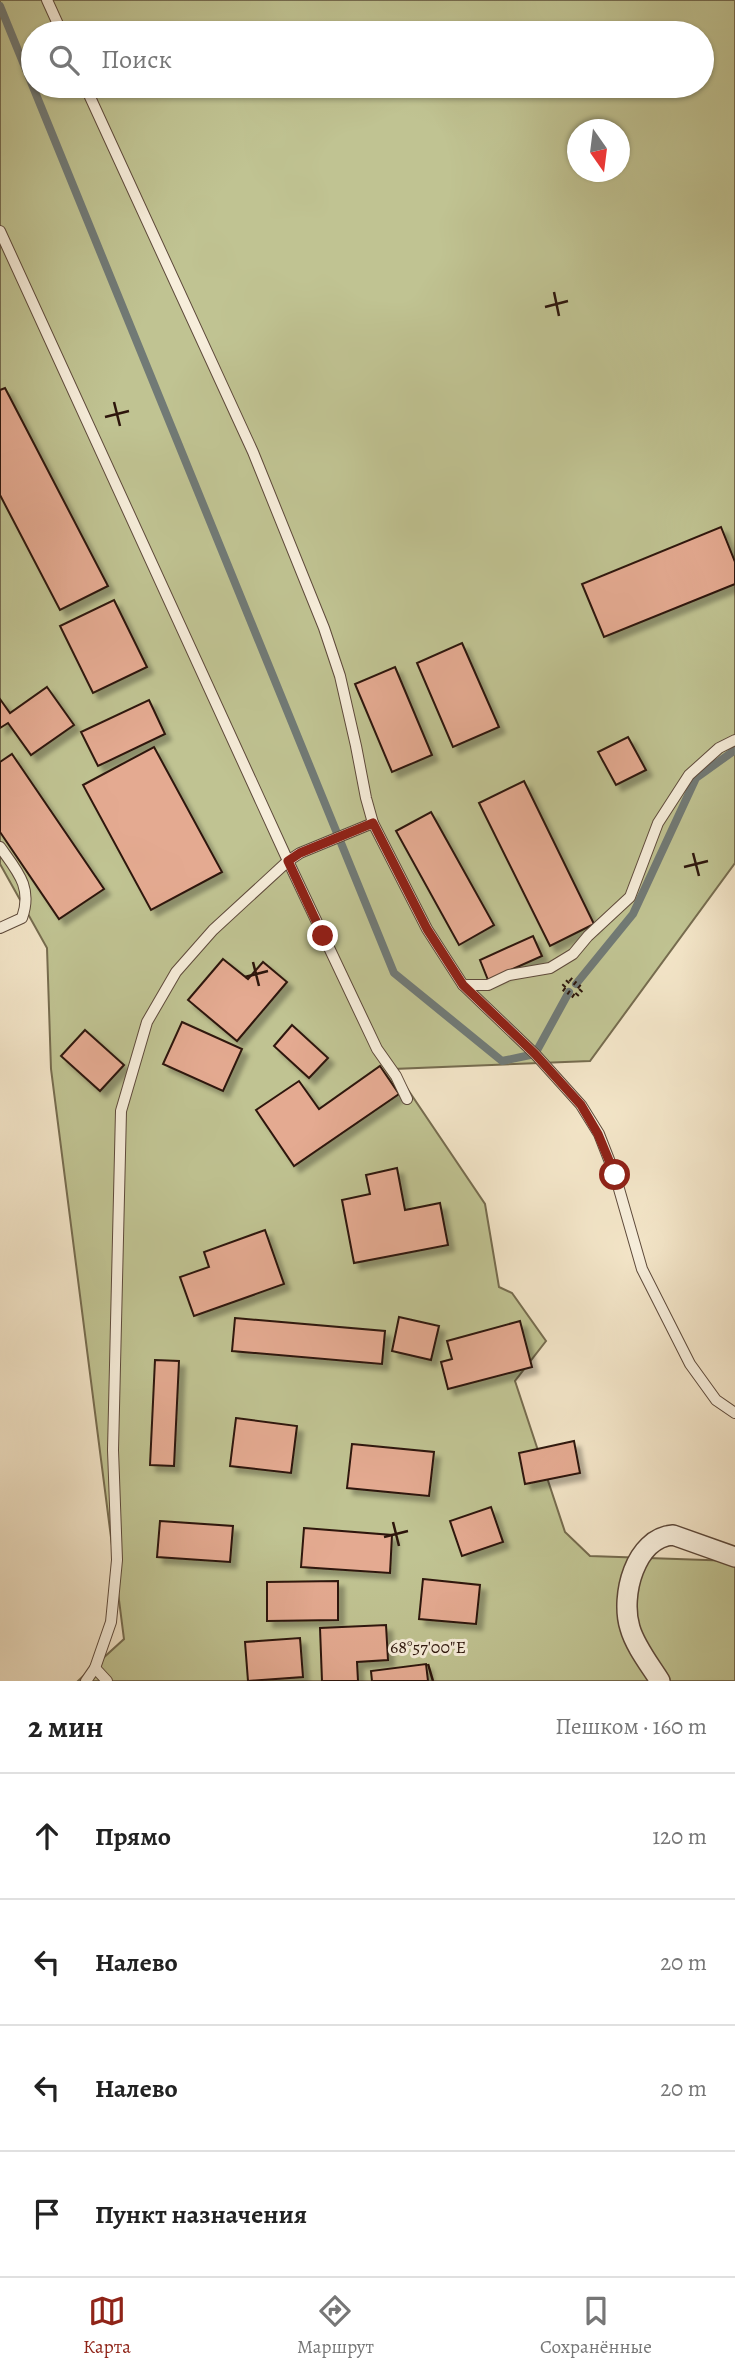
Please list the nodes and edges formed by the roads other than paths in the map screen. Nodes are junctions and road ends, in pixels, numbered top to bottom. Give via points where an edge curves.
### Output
1 (47, 0) edge
2 (57, 21) edge
3 (91, 98) edge
4 (0, 231) edge
5 (735, 740) edge
6 (373, 823) junction
7 (0, 847) edge
8 (288, 861) junction
9 (0, 928) edge
10 (463, 985) junction
11 (407, 1099) dead end
12 (735, 1413) edge
13 (735, 1557) edge
14 (96, 1668) junction
15 (86, 1681) edge
16 (107, 1681) edge
17 (660, 1681) edge

1 - 2 lane
3 - 6 lane via 253,452 324,628 340,676
4 - 8 lane
5 - 10 lane via 689,775 658,823 630,897 573,954 550,968 509,975 488,985
6 - 8 lane
6 - 10 lane via 427,929
7 - 9 lane via 21,877 27,903 22,918
8 - 11 lane via 377,1049
8 - 14 lane via 213,930 176,972 147,1022 121,1111 113,1450 117,1560 111,1622
10 - 12 lane via 581,1105 615,1175 642,1269 690,1364 716,1400
13 - 17 street via 673,1535 663,1536 641,1553 628,1586 627,1610 630,1630
14 - 15 lane
14 - 16 lane

